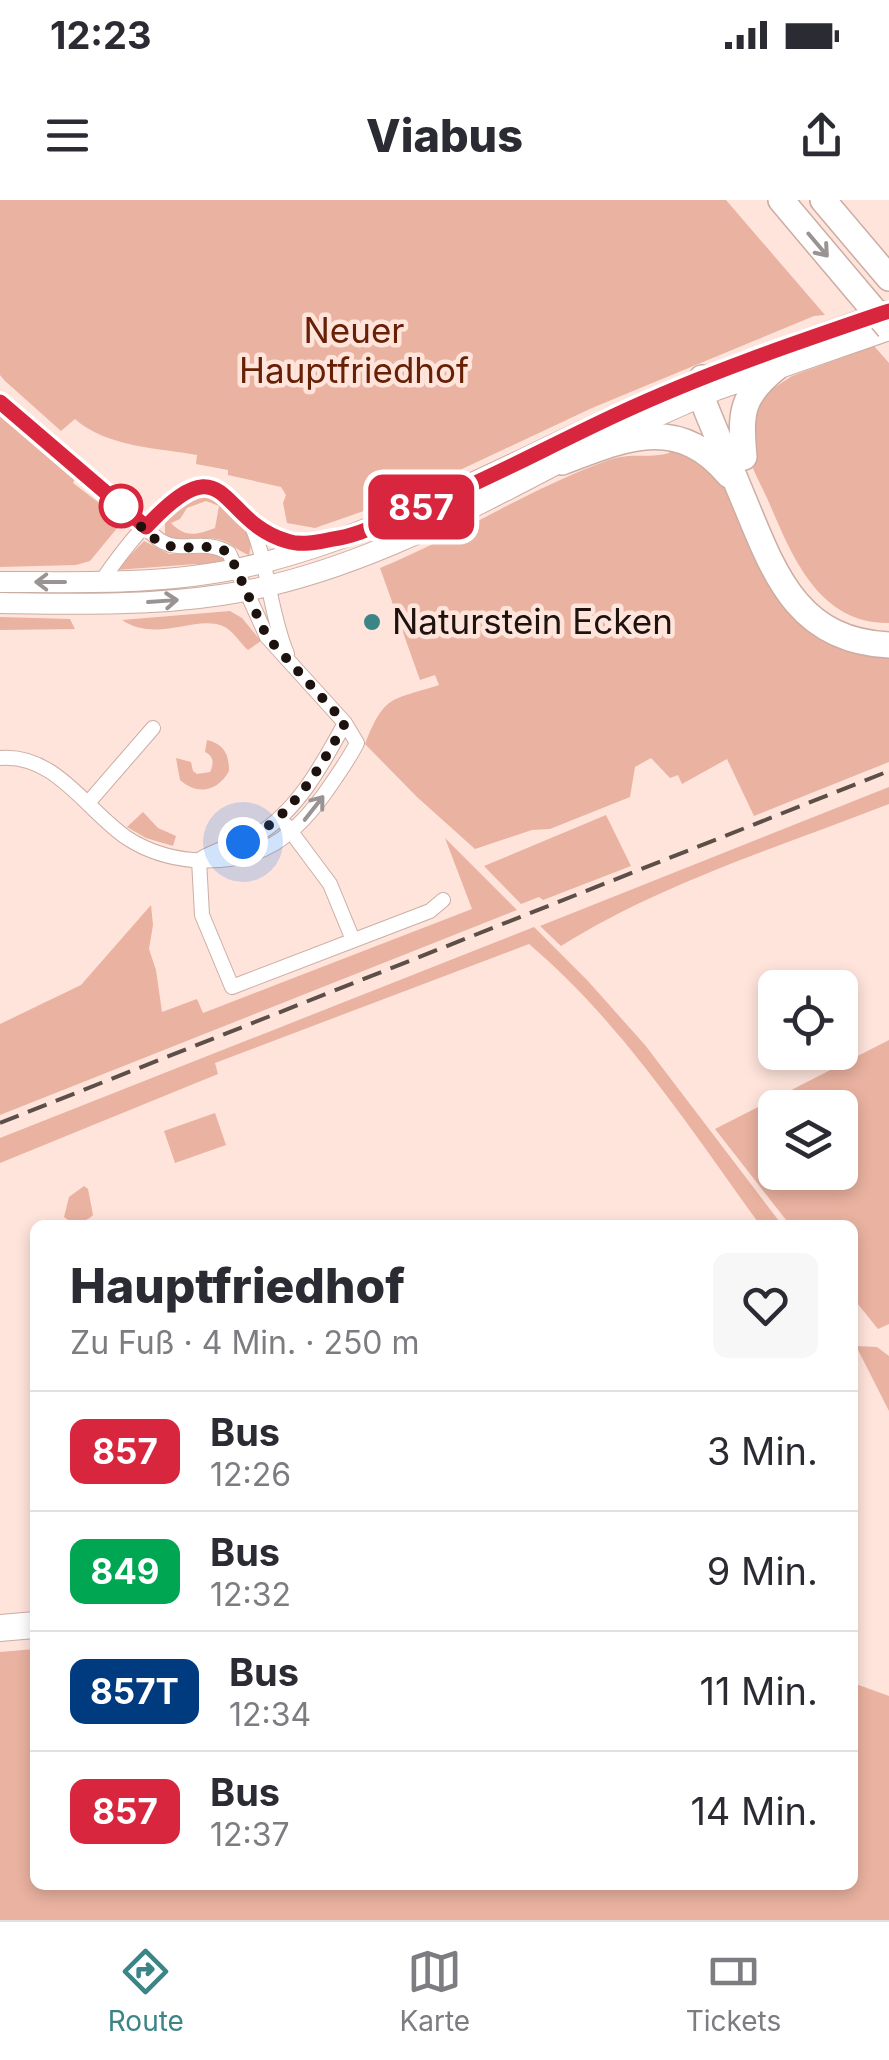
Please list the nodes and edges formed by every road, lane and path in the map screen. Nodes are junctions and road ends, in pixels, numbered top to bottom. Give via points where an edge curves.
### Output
1 (781, 200) edge
2 (823, 200) edge
3 (838, 200) edge
4 (857, 240) junction
5 (889, 278) edge
6 (889, 311) edge
7 (889, 329) edge
8 (777, 367) junction
9 (706, 388) junction
10 (0, 402) edge
11 (744, 457) junction
12 (562, 462) junction
13 (740, 490) junction
14 (249, 520) junction
15 (146, 527) junction
16 (338, 539) junction
17 (262, 562) junction
18 (238, 568) junction
19 (0, 582) edge
20 (100, 582) junction
21 (256, 588) junction
22 (0, 603) edge
23 (889, 634) edge
24 (889, 645) edge
25 (345, 723) junction
26 (154, 728) dead end
27 (0, 758) edge
28 (88, 803) junction
29 (280, 818) junction
30 (292, 832) junction
31 (199, 860) junction
32 (443, 900) dead end
33 (353, 940) junction
34 (30, 1619) edge
35 (0, 1622) edge
36 (30, 1631) edge
37 (0, 1634) edge

1 -> 7 highway, bridge
2 - 4 highway
3 - 4 highway
4 - 5 highway
6 - 9 main road
7 - 8 main road
8 - 9 main road
8 - 11 highway via 750,392 742,410
9 - 11 highway
9 - 12 main road
9 - 13 highway
9 - 16 main road via 623,412 466,488
10 - 15 street
11 - 23 highway via 800,590 831,619
12 - 13 highway via 631,438 672,437 714,458
12 - 21 main road via 384,548
13 - 24 highway via 781,583 806,614 846,638
14 - 15 street via 222,493 200,487 179,494
14 - 16 street via 296,543
14 - 17 street
15 - 18 street via 168,546 219,548
15 - 20 street
16 - 17 main road
17 - 18 main road
17 - 21 street
18 - 20 main road
18 - 21 street
20 -> 19 main road
22 -> 21 main road via 154,602
21 - 25 street via 289,660
25 - 29 street
30 -> 25 street via 357,743
26 - 28 street
27 - 28 street via 44,768
28 - 31 street via 145,848
29 - 30 street
29 - 31 street
30 - 31 street via 249,856
30 - 33 street via 330,884
31 - 33 street via 202,915 232,987
32 - 33 street
34 - 35 street
36 - 37 street

